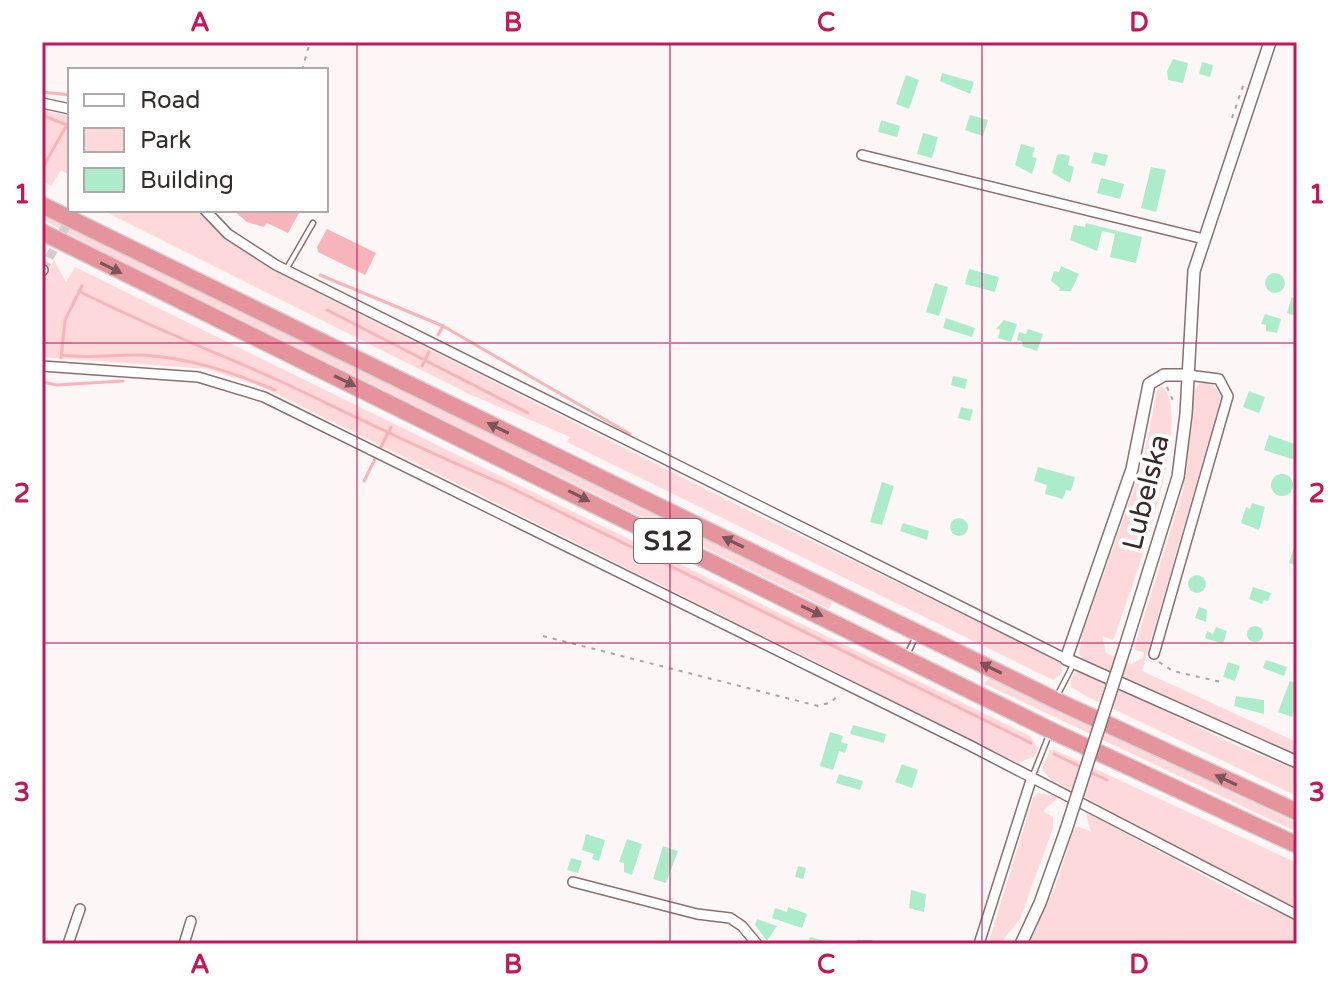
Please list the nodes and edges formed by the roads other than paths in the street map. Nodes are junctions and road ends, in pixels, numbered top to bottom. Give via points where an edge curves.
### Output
1 (1270, 42) edge
2 (42, 103) edge
3 (68, 109) edge
4 (862, 155) dead end
5 (42, 205) edge
6 (207, 212) edge
7 (313, 223) dead end
8 (42, 232) edge
9 (1204, 239) junction
10 (286, 270) junction
11 (42, 366) edge
12 (1188, 375) junction
13 (918, 632) junction
14 (1154, 654) road end
15 (906, 657) junction
16 (1070, 661) junction
17 (1055, 700) junction
18 (1050, 730) junction
19 (1297, 762) edge
20 (1032, 777) junction
21 (1297, 812) edge
22 (1297, 845) edge
23 (573, 882) dead end
24 (80, 909) dead end
25 (1297, 915) edge
26 (191, 921) dead end
27 (68, 944) edge
28 (184, 944) edge
29 (757, 944) edge
30 (858, 944) edge
31 (871, 944) edge
32 (979, 944) edge
33 (1021, 944) edge

1 - 9 street, Lubelska
2 - 3 street
4 - 9 street
13 -> 5 highway, S12
6 - 10 street via 235,239
7 - 10 lane
8 -> 15 highway, S12
9 - 12 street, Lubelska via 1191,292
10 - 16 street
11 - 20 street via 198,377 250,392
12 - 14 street via 1219,379 1228,396
12 - 16 street via 1164,375 1147,389 1132,469
12 - 33 street, Lubelska, bridge via 1178,477 1066,830
13 - 15 lane
17 -> 13 highway, S12
15 - 18 highway, S12
16 - 17 lane
16 - 19 street
21 -> 17 highway, S12
18 - 20 lane
18 - 22 highway, S12
20 - 25 street
20 - 32 street
23 - 29 street via 730,918
24 - 27 street
26 - 28 street
30 - 31 lane

